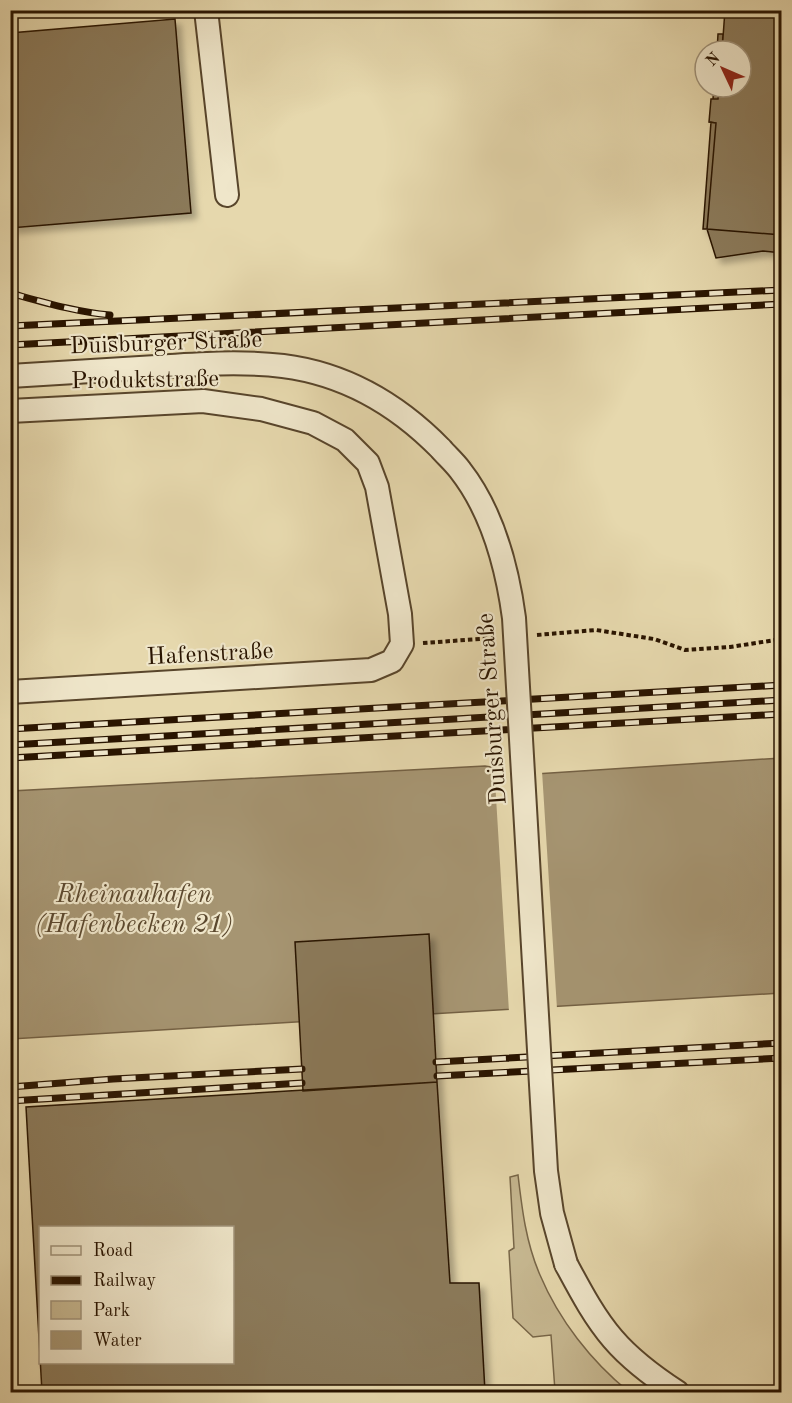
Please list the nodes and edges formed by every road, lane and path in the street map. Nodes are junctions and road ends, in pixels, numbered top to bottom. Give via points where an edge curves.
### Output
1 (206, 10) edge
2 (227, 195) dead end
3 (10, 376) edge
4 (10, 411) edge
5 (526, 636) dead end
6 (503, 638) dead end
7 (782, 639) edge
8 (402, 644) junction
9 (10, 692) edge
10 (678, 1392) edge

1 - 2 street
3 - 10 street, Duisburger Straße, bridge via 178,365 292,367 325,375 392,406 411,420 460,471 489,520 509,585 546,1171 552,1212 566,1264 598,1320 653,1376
4 - 8 street, Produktstraße via 203,401 261,409 313,423 345,440 368,463 377,487
5 - 7 path via 596,630 654,639 685,650
6 - 8 path
8 - 9 street, Hafenstraße via 392,661 371,670

